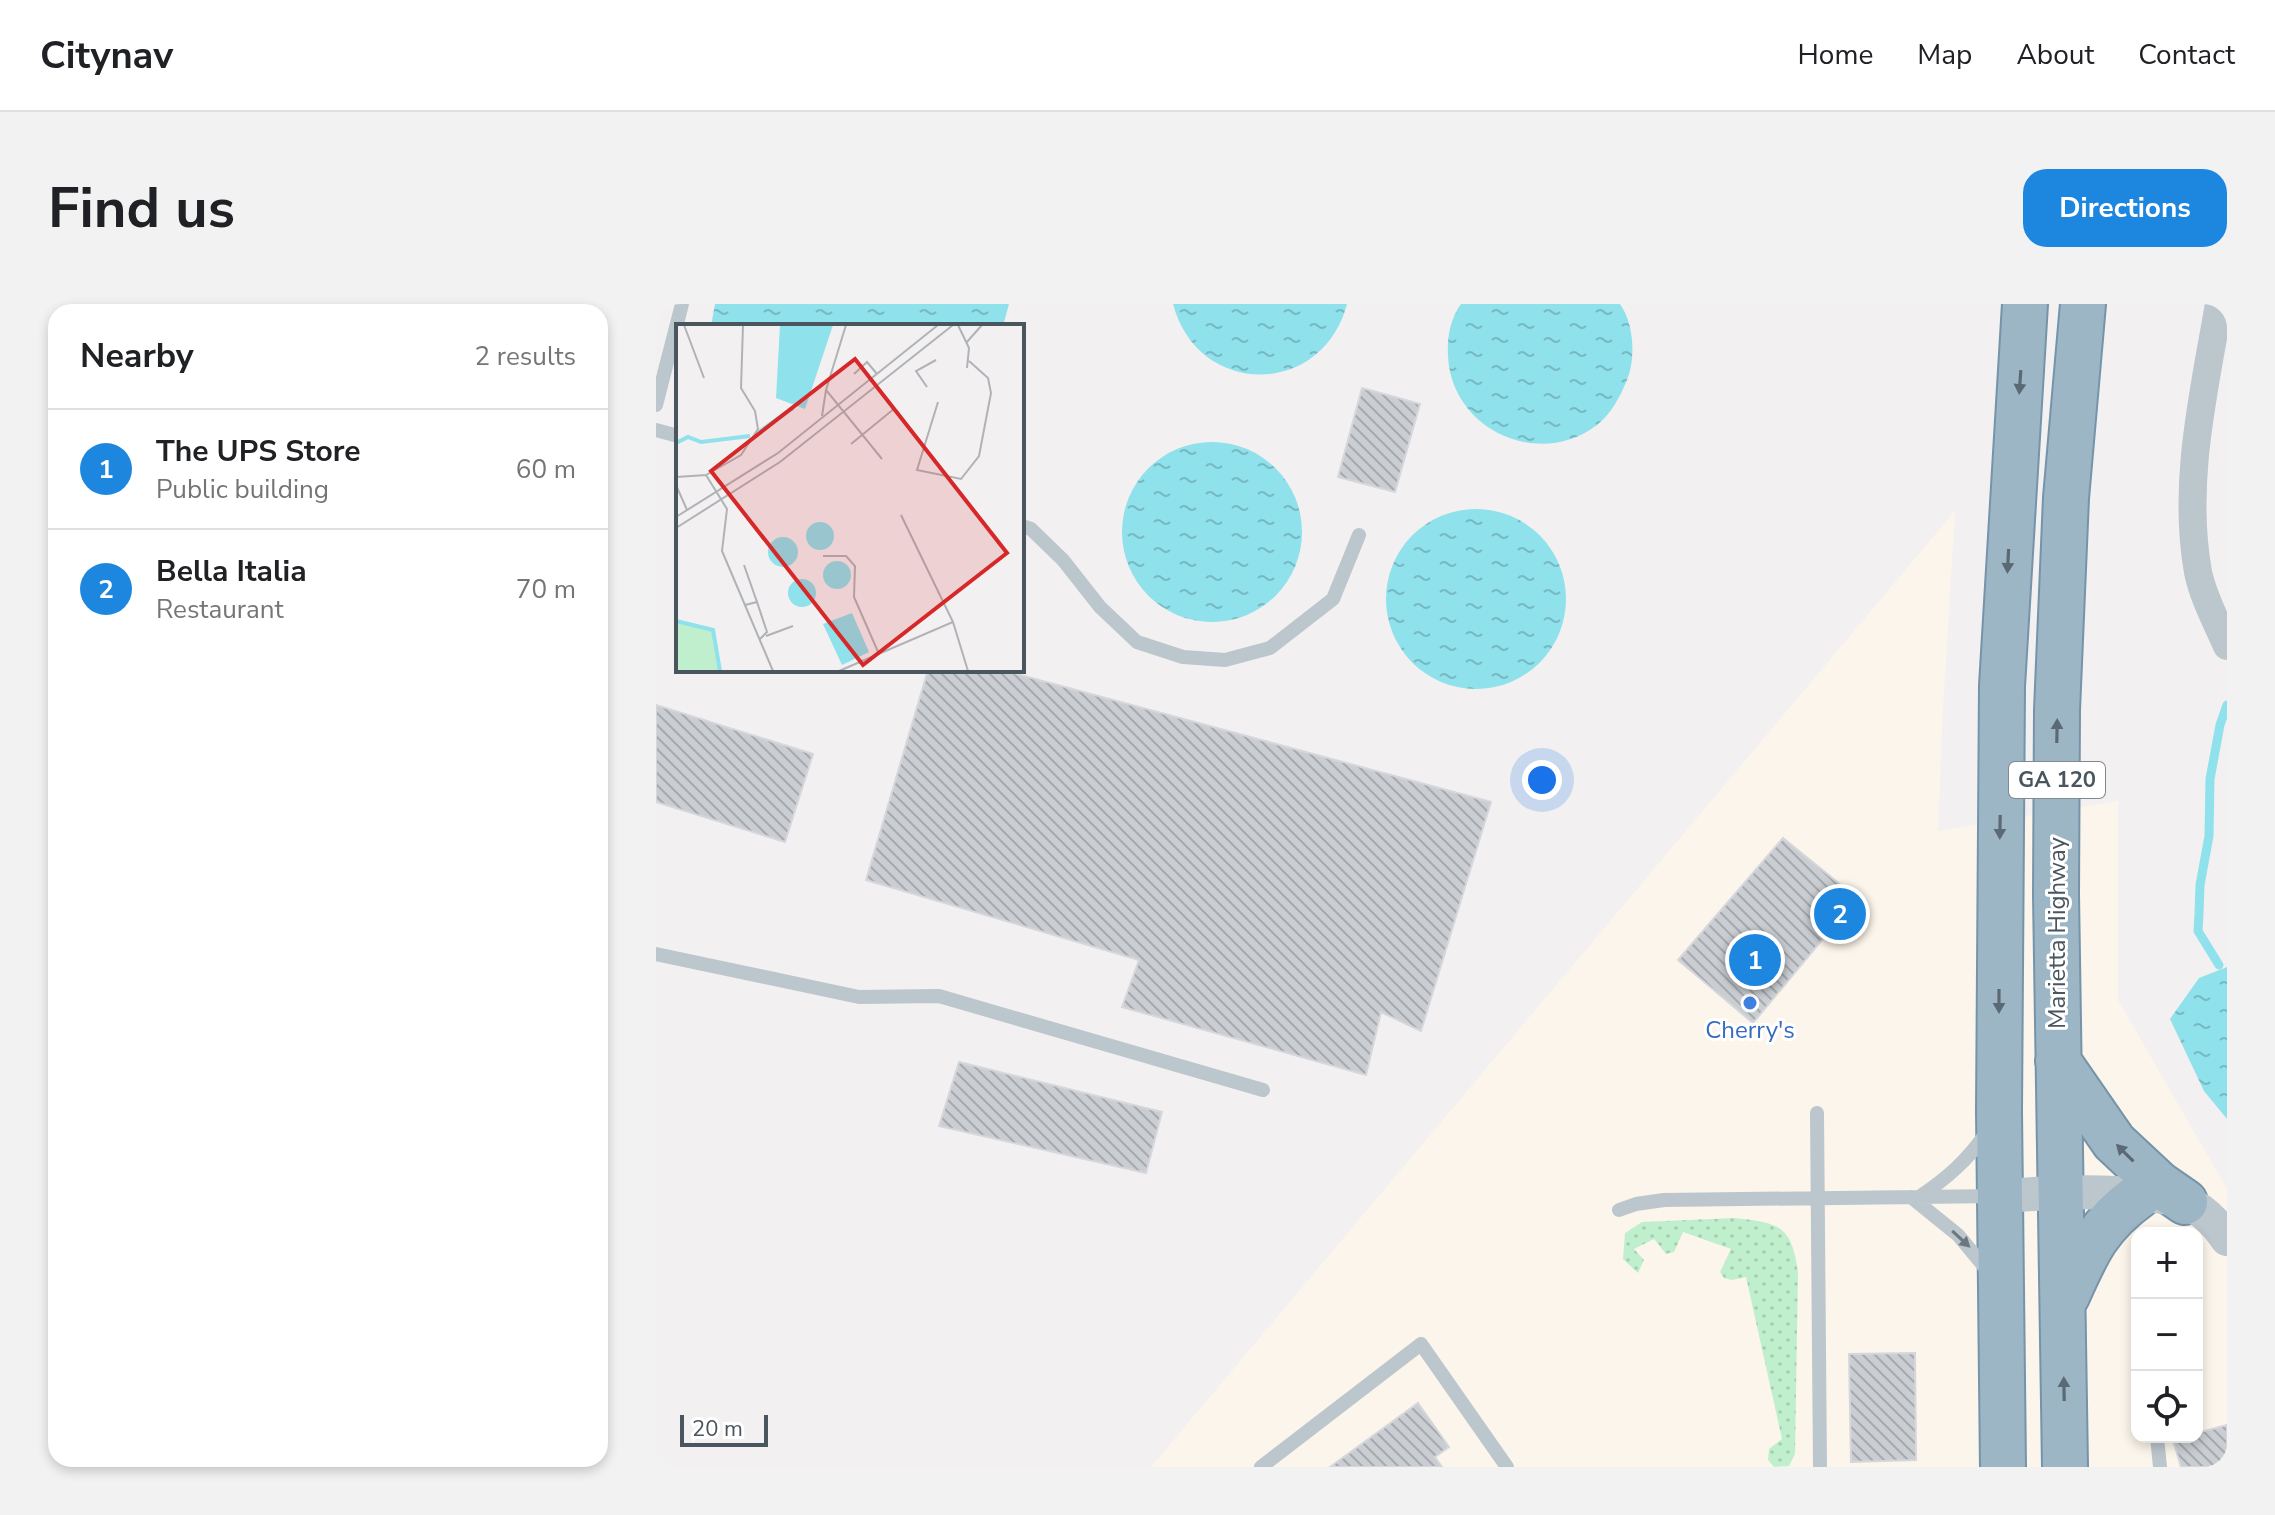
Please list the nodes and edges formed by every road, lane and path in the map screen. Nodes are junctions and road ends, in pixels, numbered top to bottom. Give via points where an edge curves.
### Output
1 (682, 304) edge
2 (2025, 304) edge
3 (2083, 304) edge
4 (2219, 304) edge
5 (677, 324) edge
6 (676, 327) edge
7 (656, 405) edge
8 (656, 430) edge
9 (676, 435) edge
10 (1024, 527) edge
11 (1359, 535) dead end
12 (2227, 646) edge
13 (656, 954) edge
14 (2058, 1061) junction
15 (1263, 1090) dead end
16 (1999, 1111) junction
17 (1817, 1113) dead end
18 (2061, 1192) junction
19 (2140, 1195) junction
20 (2000, 1196) junction
21 (1915, 1197) junction
22 (1817, 1198) junction
23 (2185, 1202) junction
24 (1619, 1210) dead end
25 (2227, 1239) edge
26 (2001, 1291) junction
27 (2063, 1306) junction
28 (2158, 1443) edge
29 (1261, 1467) edge
30 (1507, 1467) edge
31 (1820, 1467) edge
32 (2003, 1467) edge
33 (2065, 1467) edge
34 (2160, 1467) edge

1 - 5 lane
2 -> 16 highway, GA 120 via 2002,686
14 -> 3 highway, Marietta Highway / GA 120 via 2060,621
4 - 12 street via 2198,430 2193,517 2199,573
6 - 7 lane
8 - 9 lane
10 - 11 lane via 1063,560 1100,607 1137,642 1183,657 1225,660 1270,648 1333,599
13 - 15 lane via 859,997 939,996
14 - 18 highway, Marietta Highway / GA 120
23 -> 14 highway via 2114,1142
16 - 20 highway, GA 120
16 - 21 lane via 1961,1165
17 - 22 lane
18 - 19 street
18 - 20 street
18 - 27 highway, Marietta Highway / GA 120
19 - 23 street
19 - 27 highway via 2097,1236
20 - 21 lane
20 - 26 highway, GA 120
21 - 22 lane
21 -> 26 lane via 1972,1250
22 - 24 lane via 1664,1200
22 - 31 lane
23 - 25 street
26 - 32 highway, GA 120
33 -> 27 highway, Marietta Highway / GA 120
28 - 34 lane
29 - 30 lane via 1421,1344

